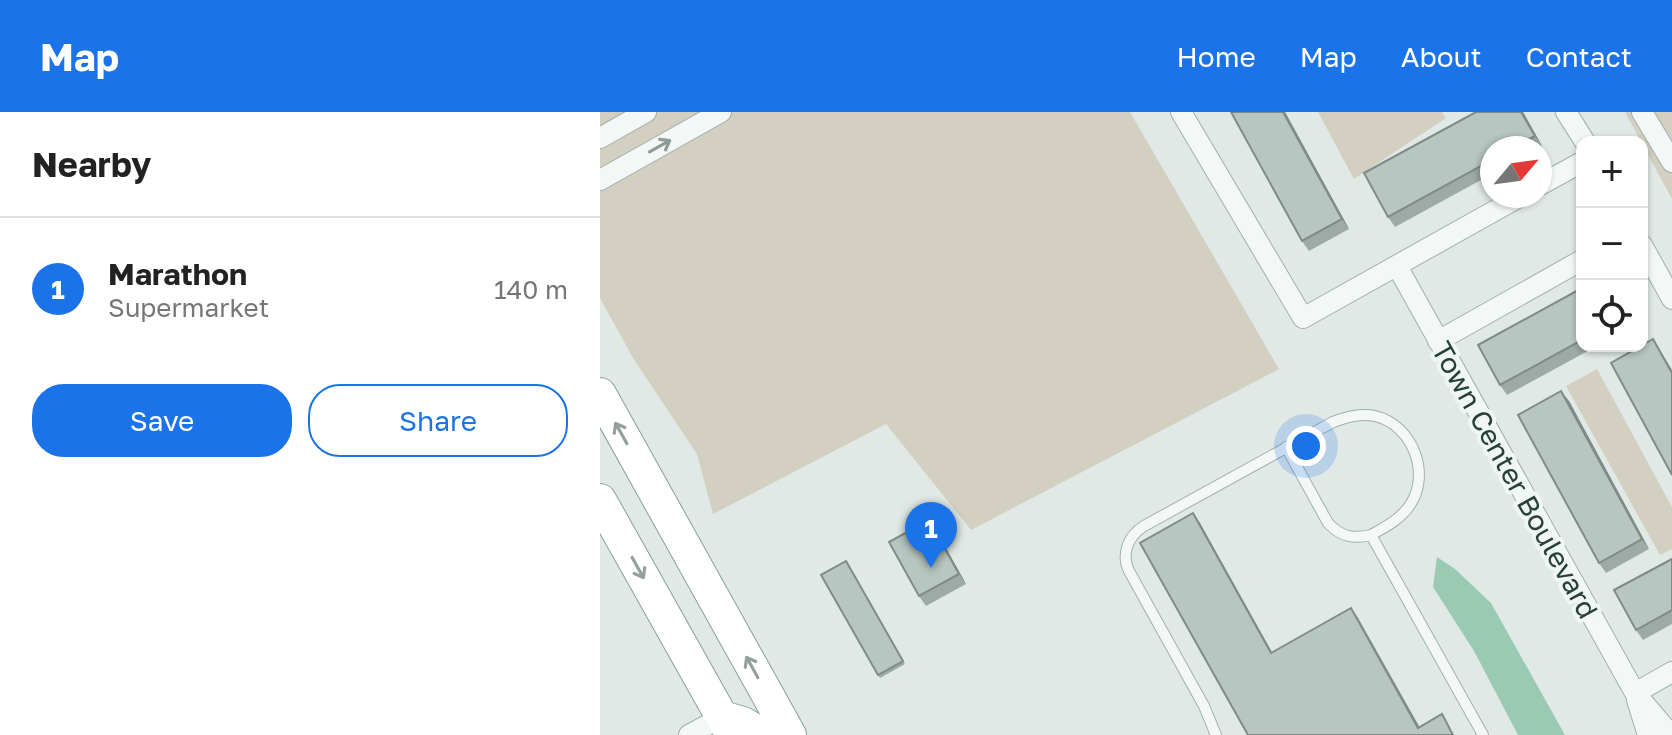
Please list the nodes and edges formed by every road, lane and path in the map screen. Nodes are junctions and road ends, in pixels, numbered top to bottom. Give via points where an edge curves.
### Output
1 (646, 112) edge
2 (721, 112) edge
3 (1181, 112) edge
4 (1566, 112) edge
5 (1642, 112) edge
6 (1581, 136) edge
7 (600, 138) edge
8 (1672, 162) edge
9 (1576, 165) edge
10 (1552, 178) edge
11 (600, 180) edge
12 (1500, 208) edge
13 (1648, 256) edge
14 (1576, 263) edge
15 (1397, 266) junction
16 (1672, 299) edge
17 (1438, 341) junction
18 (600, 394) edge
19 (1286, 447) junction
20 (600, 500) edge
21 (1371, 535) junction
22 (1672, 672) edge
23 (1635, 693) junction
24 (727, 726) edge
25 (689, 735) edge
26 (763, 735) edge
27 (790, 735) edge
28 (1216, 735) edge
29 (1483, 735) edge
30 (1648, 735) edge
31 (1671, 735) edge

1 - 7 street
11 -> 2 street
3 - 15 street via 1303,318
4 - 6 street
5 - 8 street
9 - 10 street
12 - 15 street
13 - 16 street
14 - 17 street
15 - 17 street, Town Center Boulevard
17 - 23 street, Town Center Boulevard
27 -> 18 highway
19 - 21 lane via 1328,523 1346,537
19 - 21 lane via 1348,417 1376,416 1399,427 1415,452 1417,491 1404,512
19 - 28 lane via 1144,526 1126,546 1125,564
20 -> 24 highway via 614,535
21 - 29 lane
22 - 23 street
23 - 30 street, Town Center Boulevard
23 - 31 street, Town Center Boulevard
24 - 25 street
24 - 26 highway via 743,723

